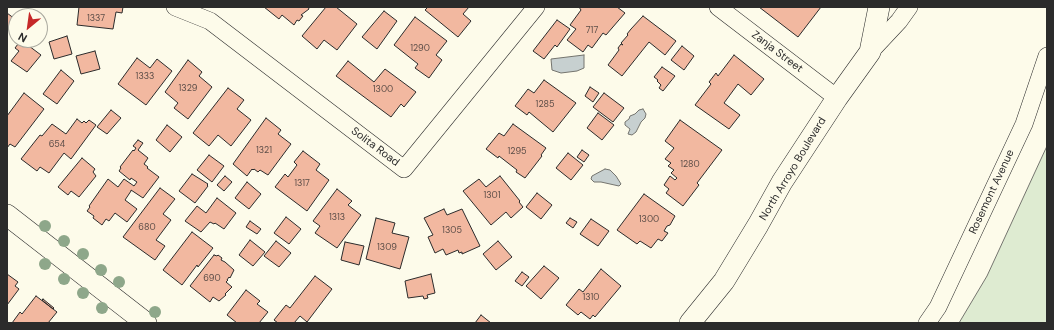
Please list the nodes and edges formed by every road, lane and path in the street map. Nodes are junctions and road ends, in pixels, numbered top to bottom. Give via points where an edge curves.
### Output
1 (174, 7) edge
2 (536, 7) edge
3 (718, 7) edge
4 (879, 7) edge
5 (909, 7) edge
6 (870, 52) junction
7 (1047, 56) edge
8 (836, 98) junction
9 (7, 215) edge
10 (146, 323) edge
11 (690, 323) edge
12 (927, 323) edge

1 - 2 street, Solita Road via 210,21 404,169
3 - 8 street, Zanja Street
4 - 6 street, North Arroyo Boulevard
5 - 6 street
6 - 8 street, North Arroyo Boulevard
7 - 12 street, Rosemont Avenue via 1024,124 938,307
8 - 11 street, North Arroyo Boulevard via 782,182 724,281
9 - 10 street

